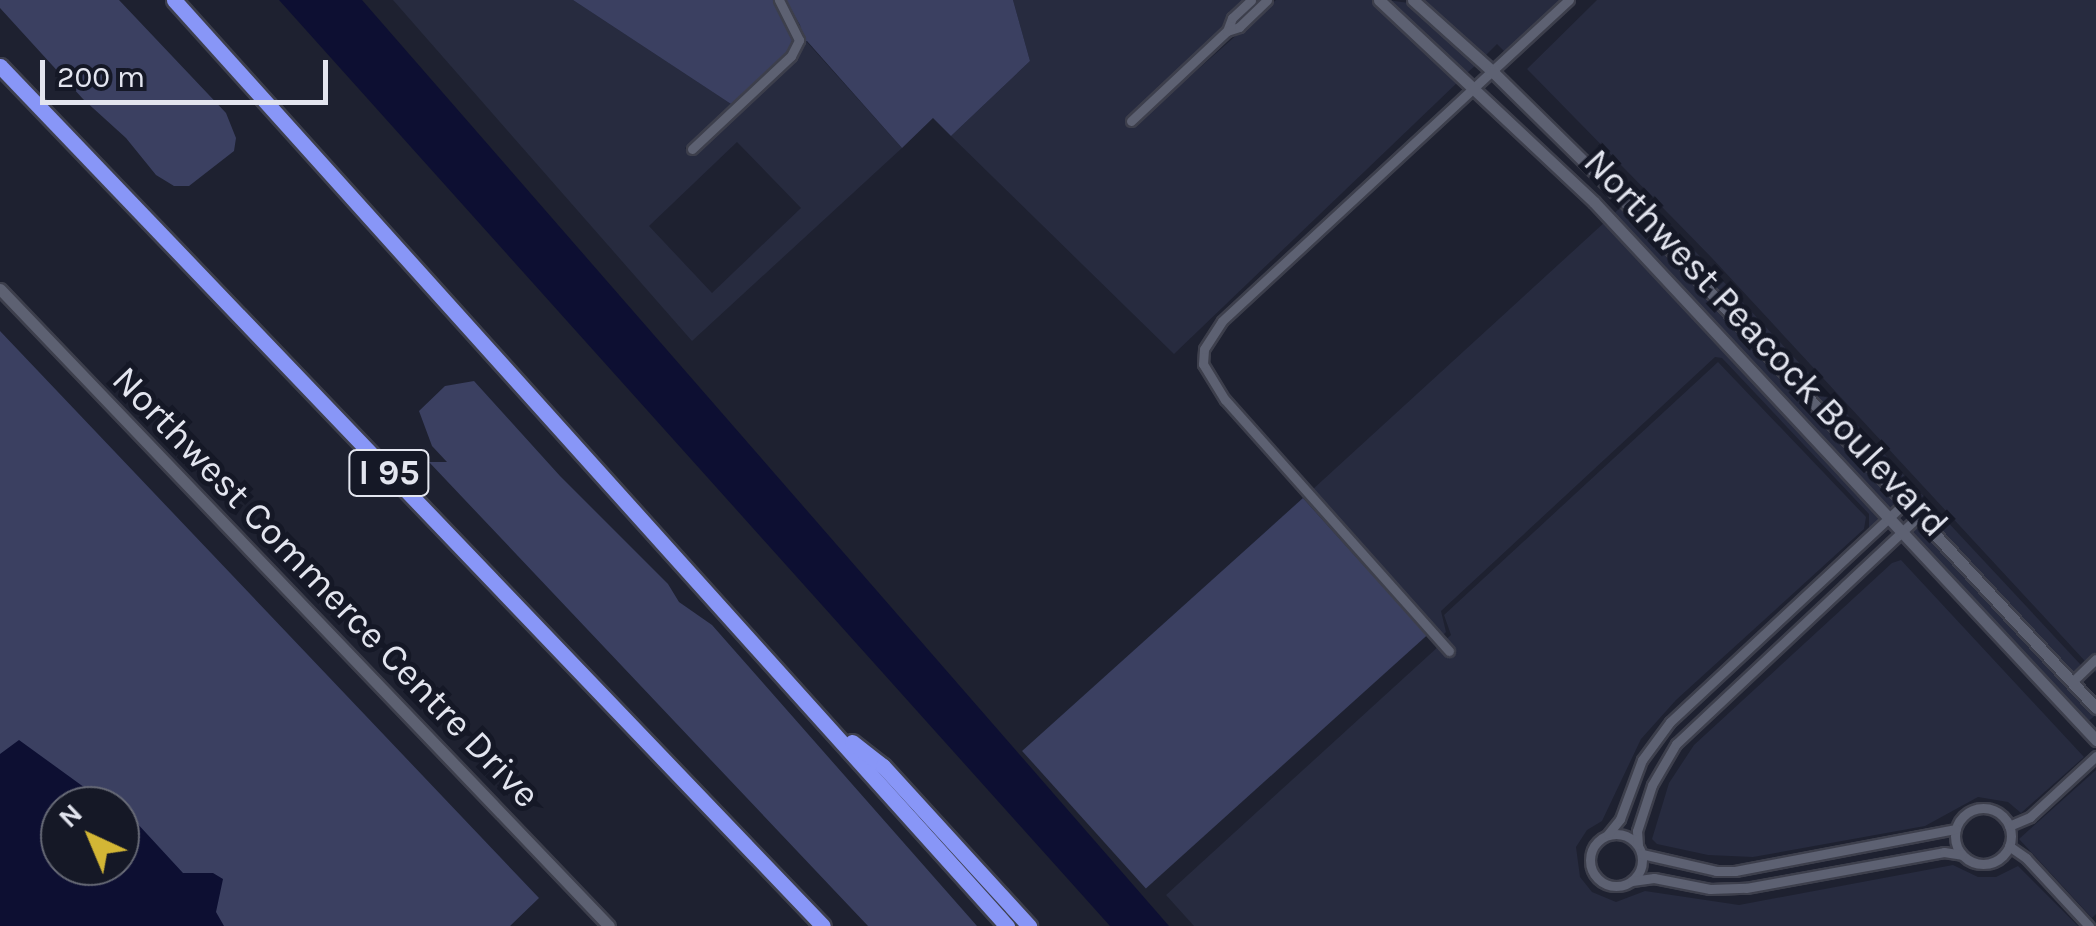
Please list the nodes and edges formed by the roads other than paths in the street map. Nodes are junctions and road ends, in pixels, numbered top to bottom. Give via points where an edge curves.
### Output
1 (174, 0) edge
2 (780, 0) edge
3 (1251, 0) edge
4 (1267, 0) edge
5 (1379, 0) edge
6 (1413, 0) edge
7 (1569, 0) edge
8 (1228, 30) junction
9 (0, 66) edge
10 (1492, 71) junction
11 (1475, 87) junction
12 (1132, 120) dead end
13 (692, 149) dead end
14 (0, 289) edge
15 (1907, 501) junction
16 (1920, 515) junction
17 (1890, 517) junction
18 (1903, 530) junction
19 (1792, 606) junction
20 (1806, 621) junction
21 (1449, 651) dead end
22 (2096, 660) edge
23 (2072, 682) junction
24 (2096, 708) edge
25 (823, 721) junction
26 (2096, 740) edge
27 (2096, 756) edge
28 (2009, 826) junction
29 (1956, 829) junction
30 (1608, 834) junction
31 (2009, 846) junction
32 (1640, 849) junction
33 (1962, 855) junction
34 (1818, 856) junction
35 (1822, 875) junction
36 (779, 880) junction
37 (1632, 881) junction
38 (609, 926) edge
39 (812, 926) edge
40 (823, 926) edge
41 (1008, 926) edge
42 (1029, 926) edge
43 (2089, 926) edge

1 - 25 highway
2 - 13 street via 799,40 791,56
3 - 8 street
4 - 8 street
5 - 11 street, Northwest Peacock Boulevard
6 - 10 street, Northwest Peacock Boulevard
7 - 10 street
8 - 12 street
9 - 36 highway, I 95
10 - 11 street
10 - 15 street, Northwest Peacock Boulevard via 1636,212
11 - 17 street, Northwest Peacock Boulevard via 1594,202
11 - 21 street via 1210,333 1203,364 1225,400
14 - 38 street, Northwest Commerce Centre Drive
15 - 16 street, Northwest Peacock Boulevard
15 - 17 street
16 - 18 street
16 - 23 street, Northwest Peacock Boulevard
17 - 18 street, Northwest Peacock Boulevard
17 - 19 street
18 - 20 street
18 - 26 street, Northwest Peacock Boulevard
19 - 20 street
19 - 30 street via 1654,740
20 - 32 street via 1676,744 1652,784 1636,831
22 - 23 street
23 - 24 street, Northwest Peacock Boulevard
25 - 41 highway
25 - 42 highway via 883,766
27 - 28 street via 2030,817
28 - 29 street via 1998,812 1981,808
28 - 31 street
29 - 33 street
29 - 34 street
30 - 32 street via 1622,834
30 - 37 street via 1591,852 1590,868 1608,885
31 - 33 street via 1989,864
31 - 43 street
32 - 34 street via 1716,871
32 - 37 street via 1642,866
33 - 35 street
34 - 35 street
35 - 37 street via 1726,889
36 - 39 highway
36 - 40 highway, I 95

